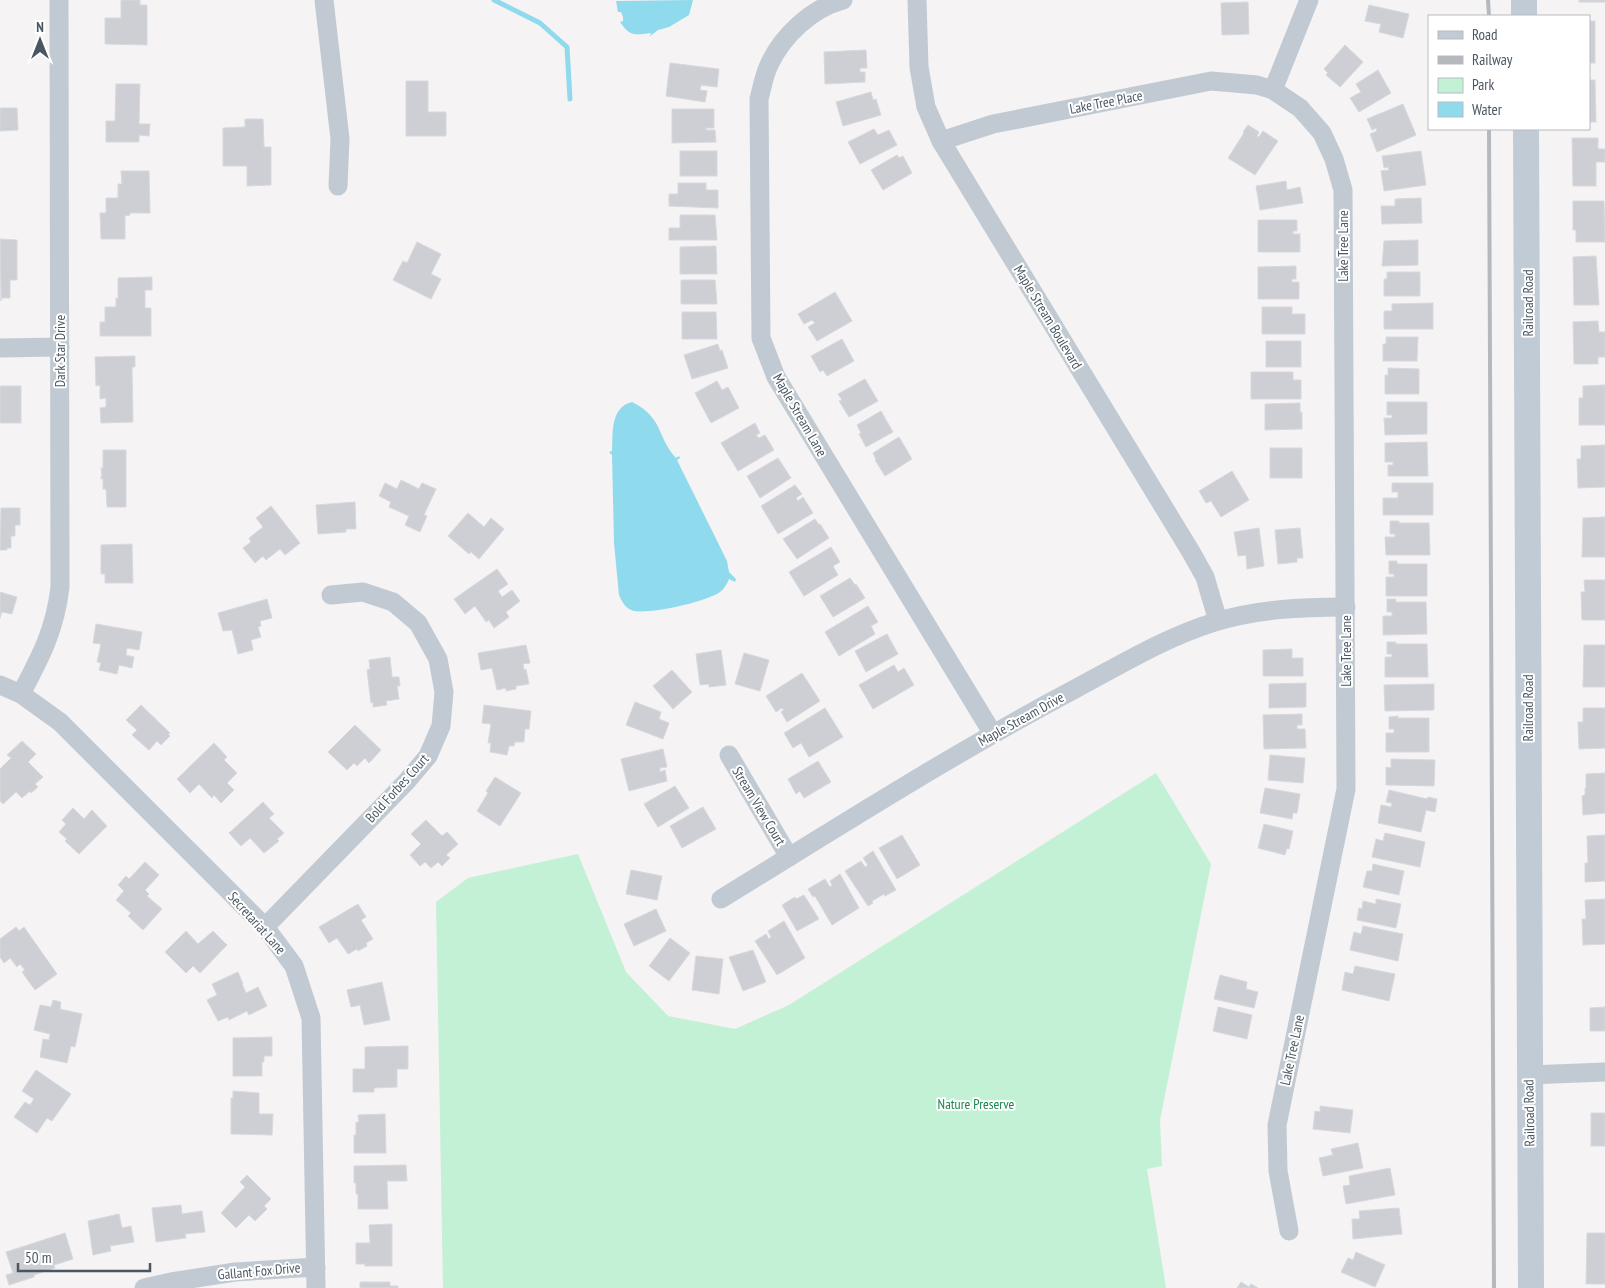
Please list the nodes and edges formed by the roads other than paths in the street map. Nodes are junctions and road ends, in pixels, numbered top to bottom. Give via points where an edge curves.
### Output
1 (59, 0) edge
2 (324, 0) edge
3 (843, 0) edge
4 (917, 0) edge
5 (1309, 0) edge
6 (1524, 0) edge
7 (1524, 15) edge
8 (1273, 90) junction
9 (1526, 130) edge
10 (941, 141) junction
11 (338, 186) dead end
12 (60, 347) junction
13 (0, 348) edge
14 (331, 595) dead end
15 (1346, 607) junction
16 (1218, 621) junction
17 (0, 685) edge
18 (21, 694) junction
19 (993, 734) junction
20 (729, 756) dead end
21 (789, 857) junction
22 (721, 898) dead end
23 (265, 927) junction
24 (1605, 1072) edge
25 (1529, 1075) junction
26 (1290, 1231) dead end
27 (316, 1267) junction
28 (144, 1288) edge
29 (316, 1288) edge
30 (1531, 1288) edge

1 - 12 street, Dark Star Drive
2 - 11 street via 340,139
3 - 19 street, Maple Stream Lane via 806,18 784,40 768,66 759,99 761,338 776,378
4 - 10 street, Maple Stream Boulevard via 919,67 926,107
5 - 8 street
6 - 7 street
8 - 10 street, Lake Tree Place via 1257,85 1211,81 993,124
8 - 15 street, Lake Tree Lane via 1300,108 1322,133 1343,190
9 - 25 street, Railroad Road
10 - 16 street, Maple Stream Boulevard via 1191,552 1205,577
12 - 13 street
12 - 18 street, Dark Star Drive via 60,587 49,637
14 - 23 street, Bold Forbes Court via 363,592 393,602 418,623 438,660 444,692 441,726 428,756 407,781
15 - 16 street, Maple Stream Drive via 1274,610
15 - 26 street, Lake Tree Lane via 1346,789 1276,1126 1278,1170
16 - 19 street, Maple Stream Drive via 1142,654
17 - 18 street, Secretariat Lane
18 - 23 street, Secretariat Lane via 60,722
19 - 21 street, Maple Stream Drive
20 - 21 street, Stream View Court
21 - 22 street, Maple Stream Drive
23 - 27 street, Secretariat Lane via 294,966 311,1018
24 - 25 street
25 - 30 street, Railroad Road
27 - 28 street, Gallant Fox Drive via 235,1272
27 - 29 street, Secretariat Lane

